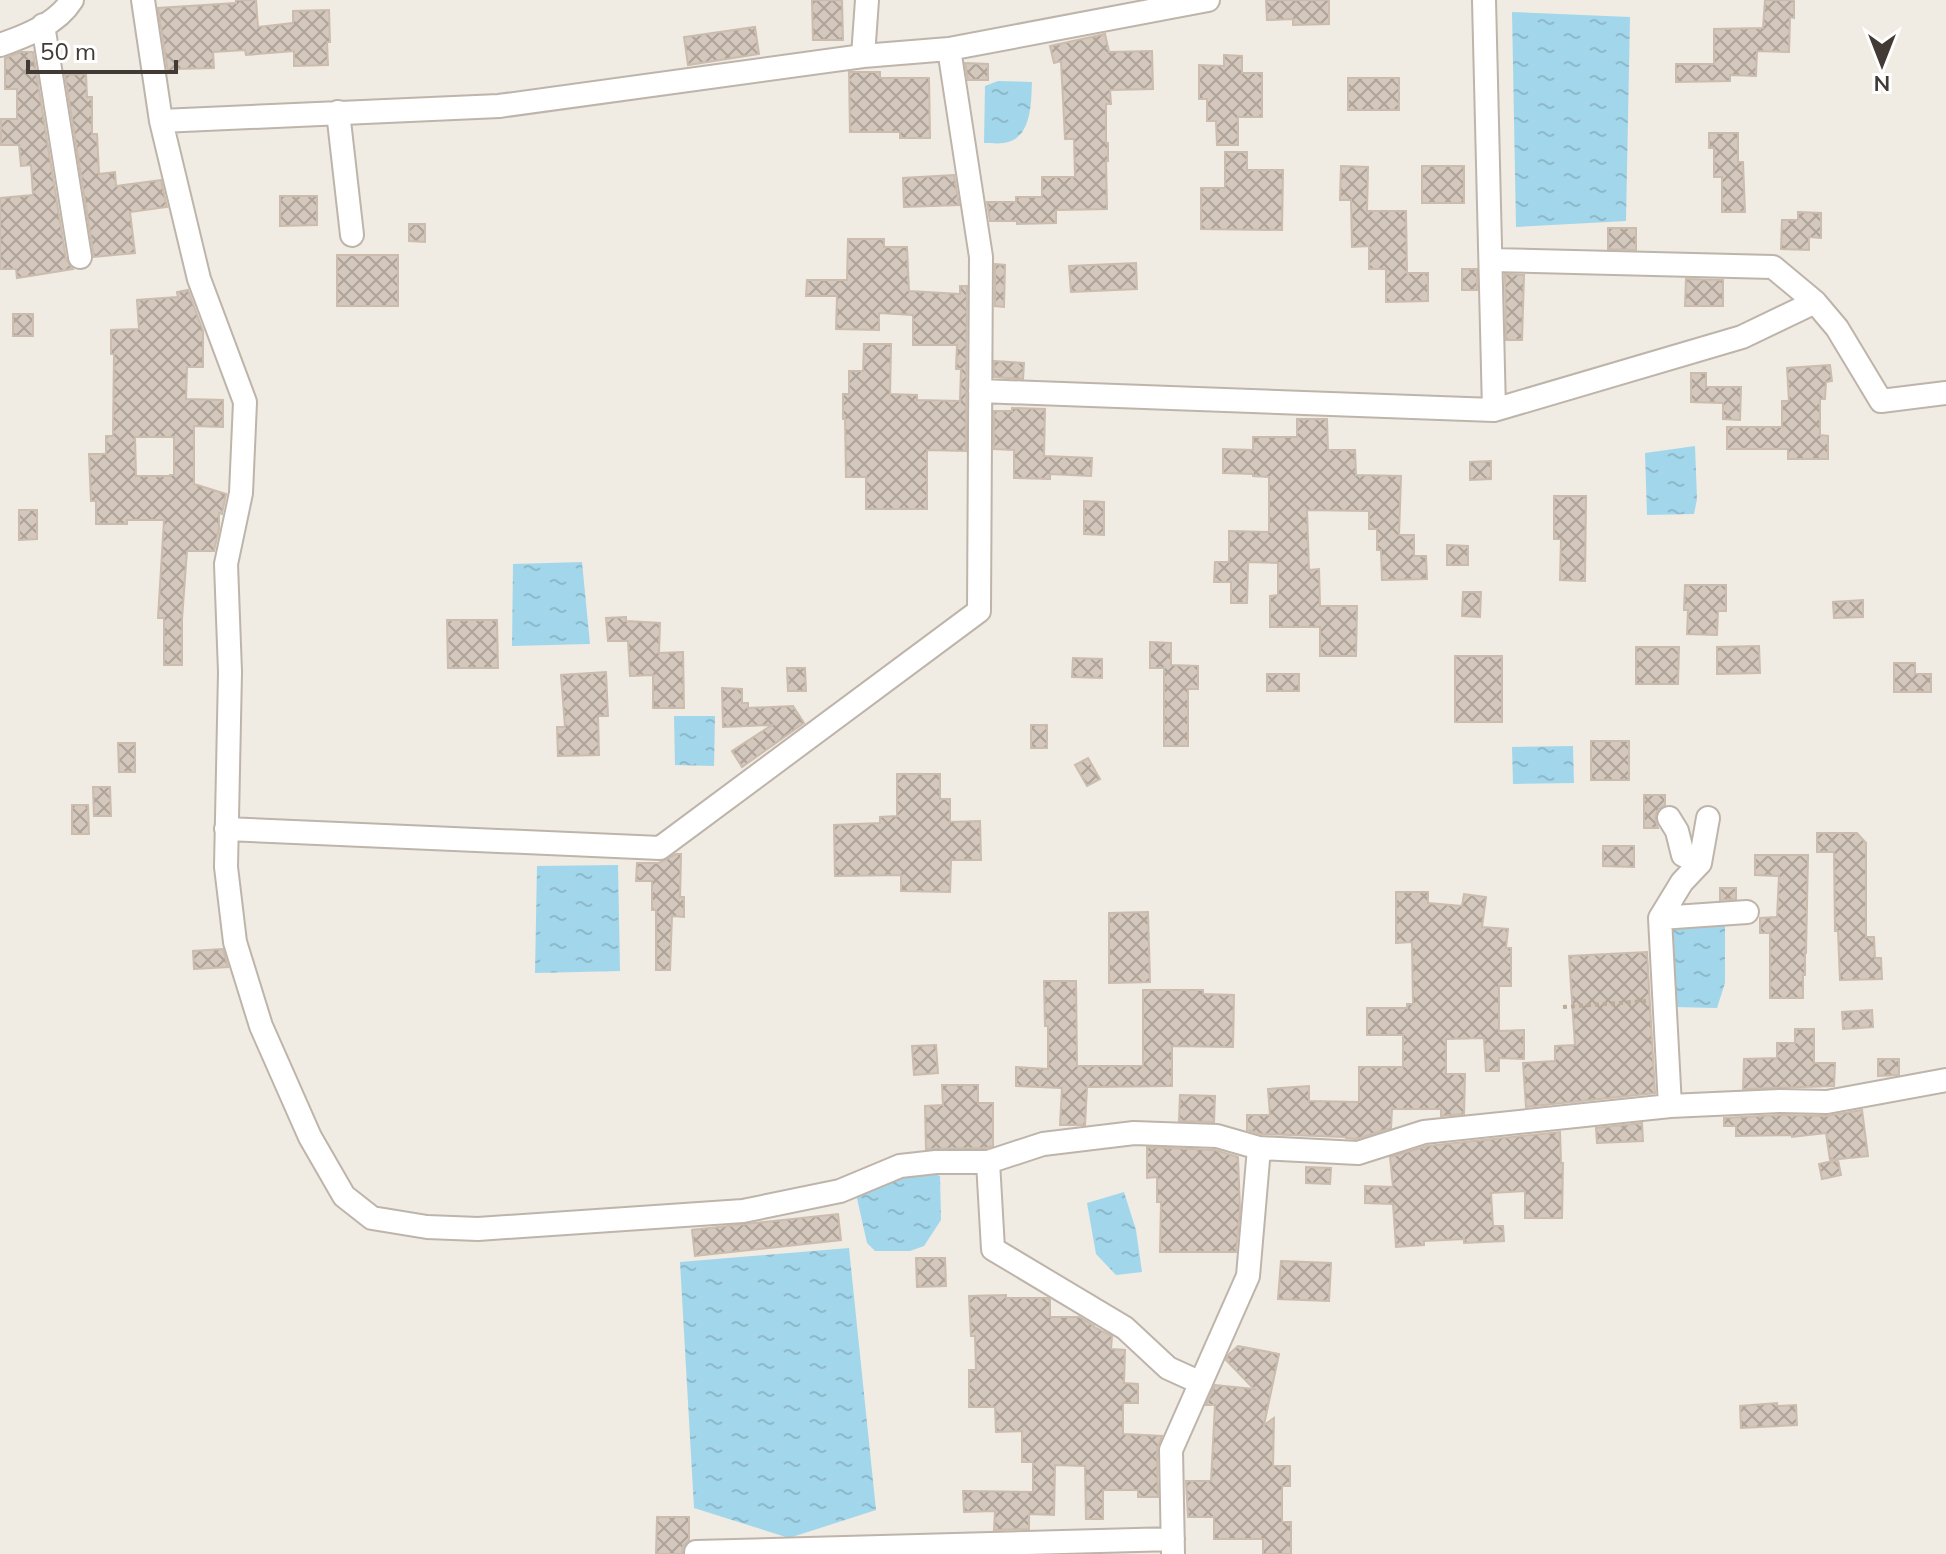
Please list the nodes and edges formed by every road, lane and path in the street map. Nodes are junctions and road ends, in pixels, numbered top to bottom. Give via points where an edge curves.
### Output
1 (72, 0) edge
2 (143, 0) edge
3 (867, 0) edge
4 (1208, 0) edge
5 (1484, 0) edge
6 (43, 25) junction
7 (0, 45) edge
8 (949, 49) junction
9 (863, 56) junction
10 (338, 112) junction
11 (161, 121) junction
12 (352, 235) dead end
13 (80, 257) dead end
14 (1491, 260) junction
15 (1815, 302) junction
16 (980, 391) junction
17 (1946, 393) edge
18 (1494, 410) junction
19 (1669, 818) dead end
20 (1708, 818) dead end
21 (226, 829) junction
22 (1700, 863) junction
23 (1747, 912) dead end
24 (1660, 918) junction
25 (1664, 1000) junction
26 (1563, 1007) dead end
27 (1946, 1080) edge
28 (1670, 1106) junction
29 (1259, 1148) junction
30 (988, 1162) junction
31 (1201, 1383) junction
32 (1173, 1546) edge
33 (696, 1552) edge

1 - 6 street
2 - 11 street
3 - 9 street
4 - 8 street
5 - 14 street
6 - 7 street
6 - 13 street
8 - 9 street
8 - 16 street via 981,257
9 - 10 street via 499,106
10 - 11 street
10 - 12 street
11 - 21 street via 199,279 245,402 241,493 226,564
14 - 15 street via 1773,267
14 - 18 street
15 - 17 street via 1881,401
15 - 18 street via 1742,337
16 - 18 street
16 - 21 street via 979,611 660,848
19 - 22 street via 1683,855
20 - 22 street
21 - 30 street via 235,942 261,1026 310,1137 344,1196 372,1218 478,1229 743,1211 840,1191 900,1166
22 - 24 street
23 - 24 street
24 - 25 street
25 - 26 path
25 - 28 street
27 - 28 street via 1827,1102
28 - 29 street via 1424,1132 1358,1153
29 - 30 street via 1217,1136 1134,1133 1043,1144
29 - 31 street via 1248,1276
30 - 31 street via 993,1249 1125,1328 1168,1368
31 - 32 street via 1171,1450
32 - 33 street

